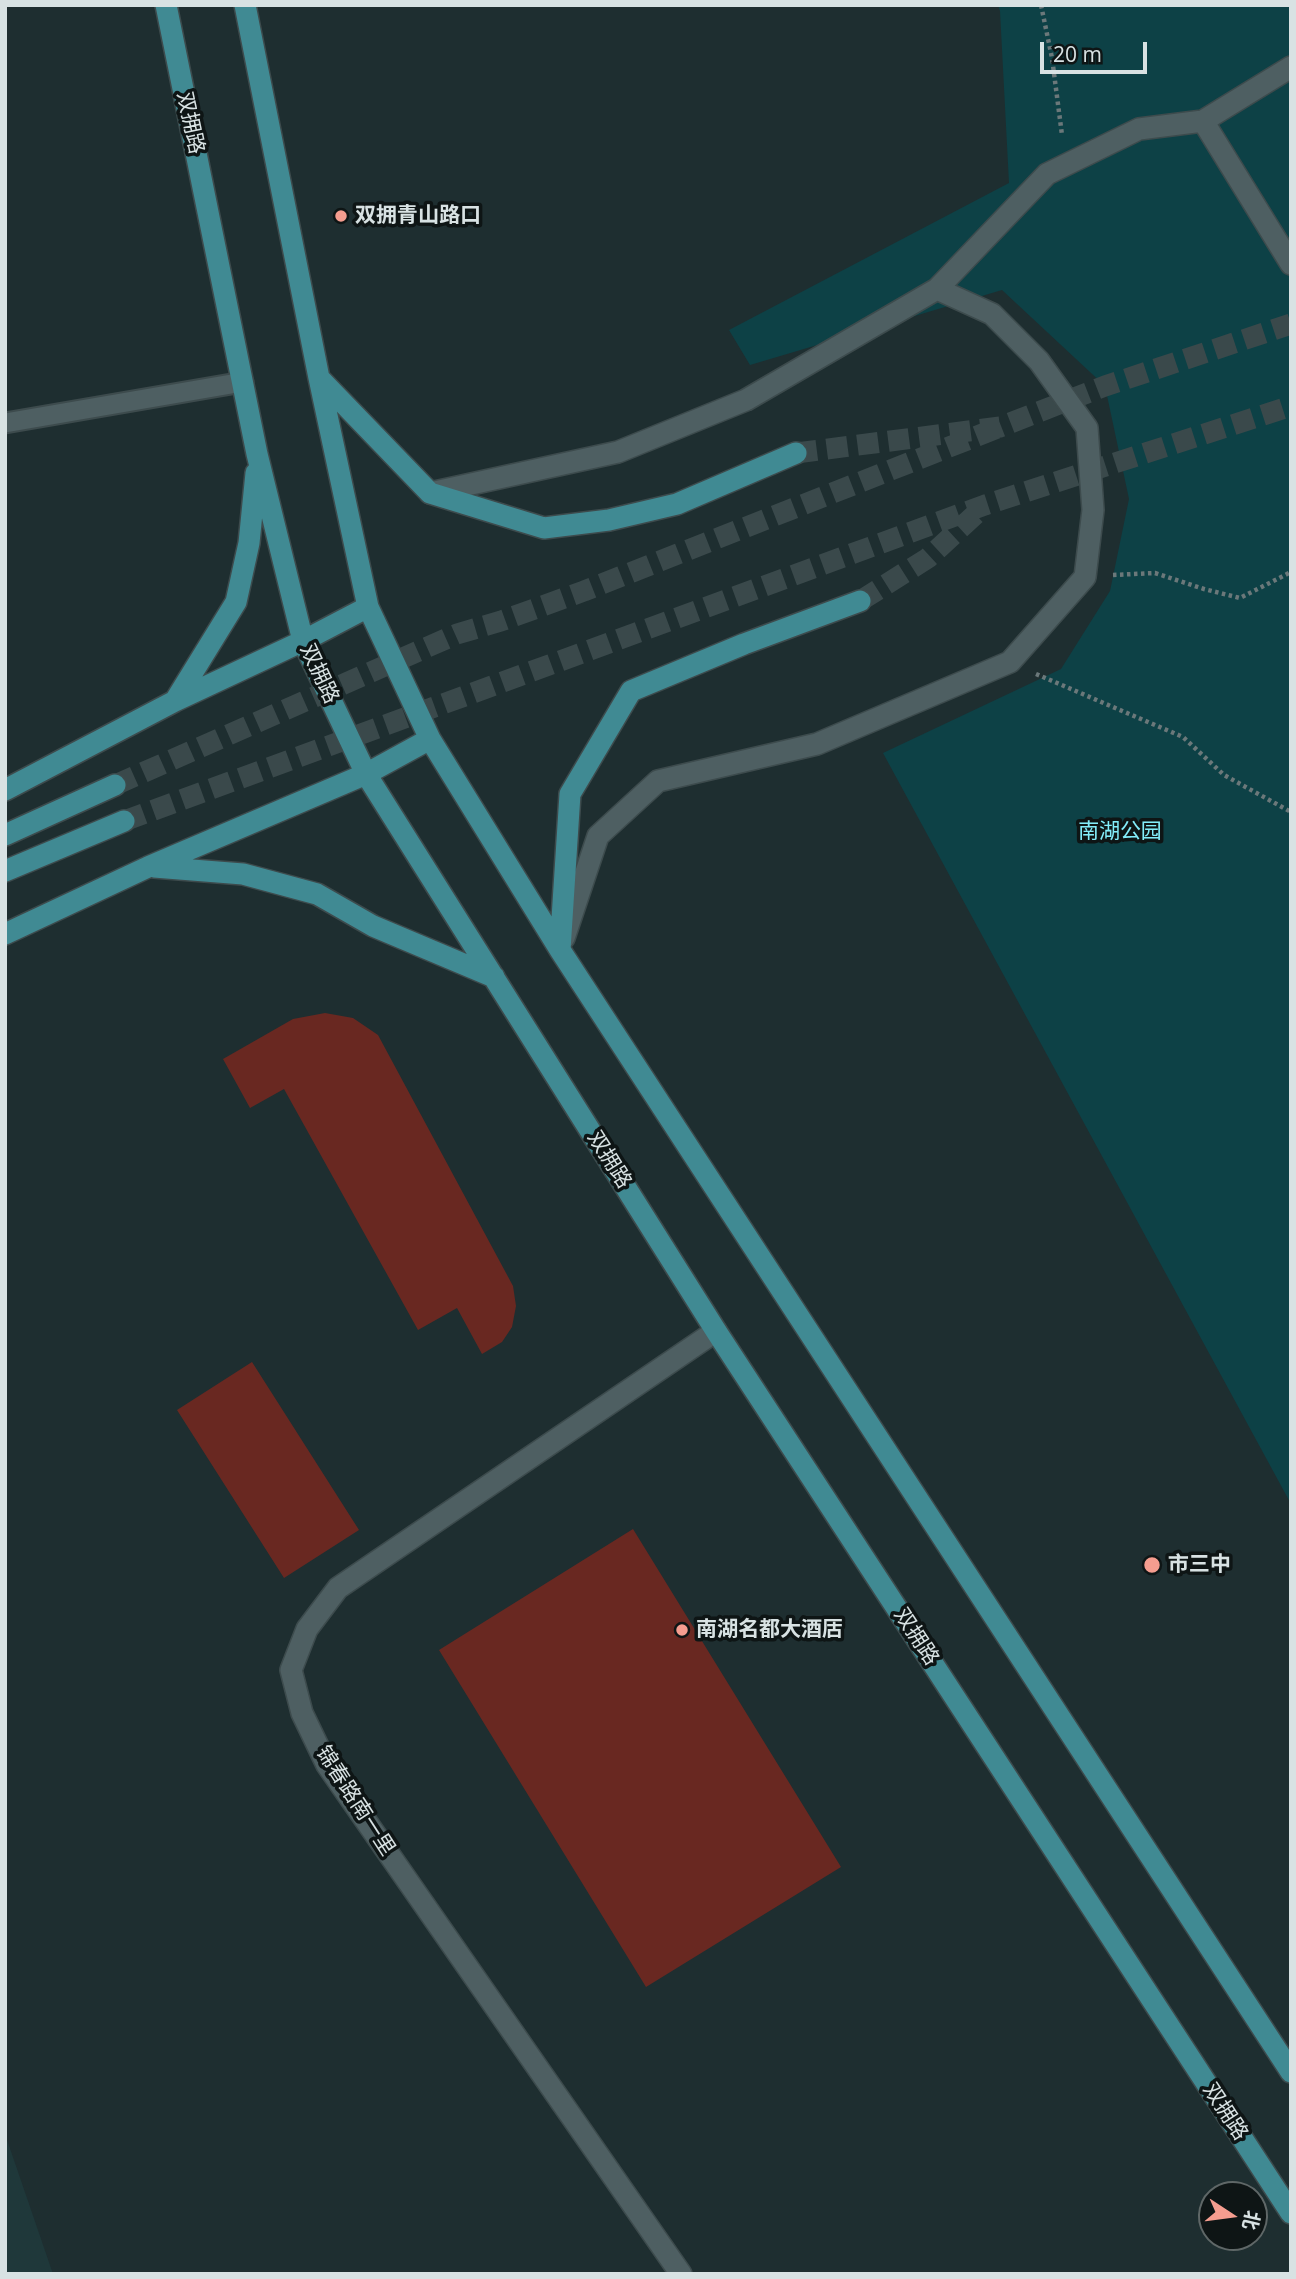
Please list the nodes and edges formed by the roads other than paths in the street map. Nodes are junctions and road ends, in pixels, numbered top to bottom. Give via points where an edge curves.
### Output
1 (166, 5) edge
2 (245, 5) edge
3 (1291, 67) edge
4 (1203, 121) junction
5 (1291, 264) edge
6 (937, 289) junction
7 (318, 378) junction
8 (243, 382) junction
9 (5, 423) edge
10 (796, 453) tunnel mouth
11 (257, 454) junction
12 (430, 493) junction
13 (860, 601) tunnel mouth
14 (368, 607) junction
15 (303, 641) junction
16 (175, 701) junction
17 (430, 740) junction
18 (366, 774) junction
19 (115, 785) tunnel mouth
20 (5, 790) edge
21 (124, 821) tunnel mouth
22 (5, 835) edge
23 (148, 867) junction
24 (5, 871) edge
25 (5, 934) edge
26 (560, 950) junction
27 (494, 977) junction
28 (716, 1331) junction
29 (1291, 2071) edge
30 (1291, 2213) edge
31 (681, 2274) edge

1 - 8 main road, 双拥路
2 - 7 main road
3 - 4 street
4 - 5 street
4 - 6 street via 1139,129 1047,174
6 - 12 street via 746,400 618,452
6 - 26 street via 992,314 1039,361 1087,428 1093,510 1085,577 1010,662 817,744 658,781 598,836
7 - 12 main road
7 - 14 main road
8 - 9 lane
8 - 11 main road, 双拥路
10 - 12 main road via 677,504 609,520 544,528
11 - 15 main road, 双拥路
11 - 16 main road via 249,543 236,602
13 - 26 main road via 631,691 570,794
14 - 15 main road
14 - 17 main road
15 - 16 main road
15 - 18 main road, 双拥路
16 - 20 main road
17 - 18 main road
17 - 26 main road
18 - 23 main road
18 - 27 main road, 双拥路
19 - 22 main road
21 - 24 main road
23 - 25 main road
23 - 27 main road via 243,874 317,894 373,926
26 - 29 main road
27 - 28 main road, 双拥路
28 - 30 main road, 双拥路
28 - 31 street, 锦春路南一里 via 338,1588 307,1629 291,1670 302,1713 327,1765

